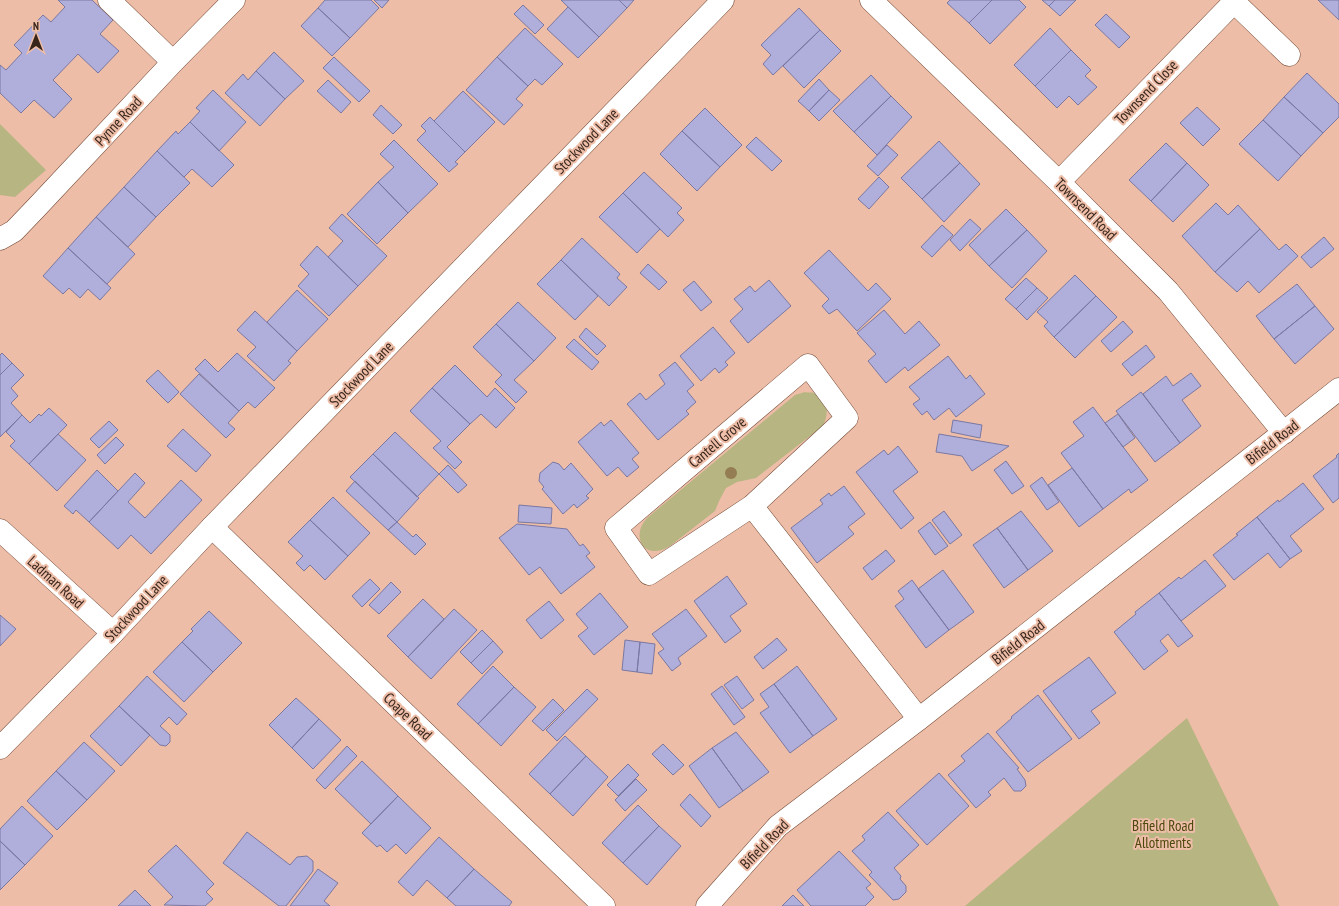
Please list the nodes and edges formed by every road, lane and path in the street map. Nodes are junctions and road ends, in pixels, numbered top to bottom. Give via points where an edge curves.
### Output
1 (109, 0) edge
2 (234, 0) edge
3 (723, 0) edge
4 (871, 0) edge
5 (1233, 1) edge
6 (1289, 55) dead end
7 (173, 62) junction
8 (1059, 182) junction
9 (0, 239) edge
10 (1339, 389) edge
11 (1284, 433) junction
12 (752, 506) junction
13 (212, 527) junction
14 (0, 530) edge
15 (113, 633) junction
16 (919, 720) junction
17 (0, 748) edge
18 (604, 906) edge
19 (707, 906) edge

1 - 7 street
2 - 7 street, Pynne Road
3 - 13 street, Stockwood Lane
4 - 8 street, Townsend Road
5 - 6 street, Townsend Close
5 - 8 street, Townsend Close
7 - 9 street, Pynne Road via 38,207 14,230
8 - 11 street, Townsend Road via 1168,291
10 - 11 street, Bifield Road
11 - 16 street, Bifield Road
12 - 12 street, Cantell Grove via 649,574 616,528 808,366 847,418
12 - 16 street
13 - 15 street, Stockwood Lane
13 - 18 street, Coape Road
14 - 15 street, Ladman Road
15 - 17 street, Stockwood Lane
16 - 19 street, Bifield Road via 778,826

